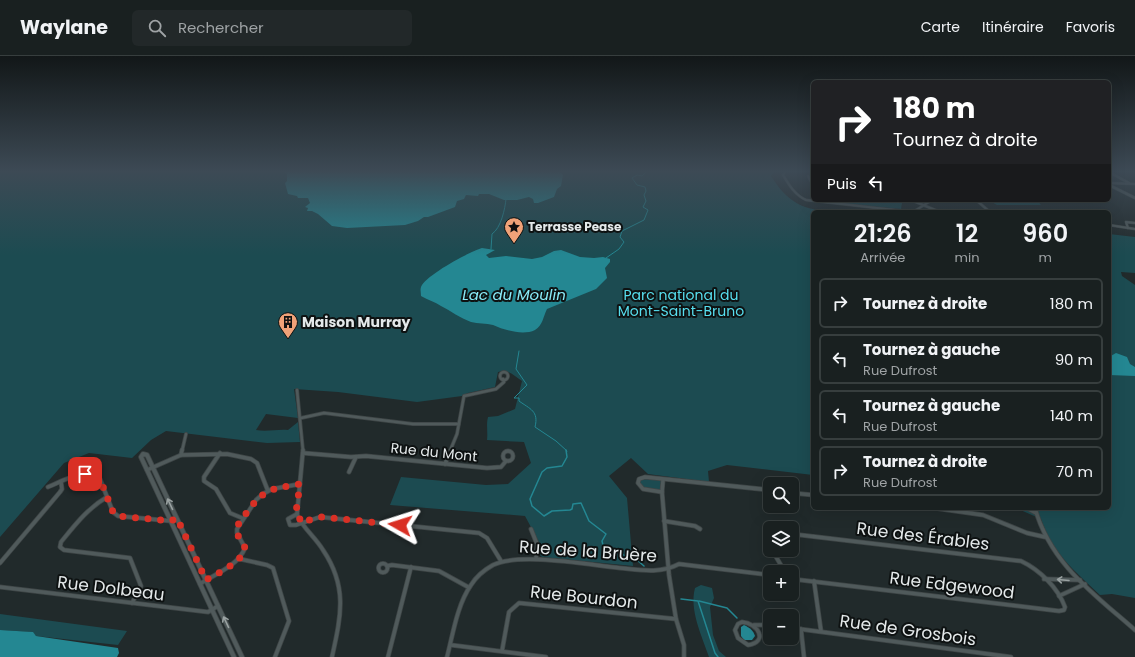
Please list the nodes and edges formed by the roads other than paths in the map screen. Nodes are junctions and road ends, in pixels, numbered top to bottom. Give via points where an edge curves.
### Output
1 (834, 202) edge
2 (915, 202) edge
3 (929, 202) edge
4 (978, 202) edge
5 (922, 206) junction
6 (902, 210) edge
7 (916, 210) edge
8 (934, 210) edge
9 (988, 210) edge
10 (1135, 223) edge
11 (1111, 225) edge
12 (1128, 228) junction
13 (1135, 229) edge
14 (503, 379) dead end
15 (297, 390) dead end
16 (301, 418) junction
17 (459, 424) junction
18 (186, 434) dead end
19 (220, 453) junction
20 (303, 453) junction
21 (181, 455) junction
22 (356, 457) junction
23 (506, 461) dead end
24 (445, 464) junction
25 (153, 467) junction
26 (148, 470) junction
27 (350, 472) dead end
28 (663, 480) junction
29 (62, 482) junction
30 (300, 484) junction
31 (48, 487) dead end
32 (763, 489) edge
33 (268, 491) junction
34 (662, 492) junction
35 (799, 494) edge
36 (811, 495) edge
37 (107, 497) junction
38 (948, 510) edge
39 (1031, 510) edge
40 (1036, 510) edge
41 (1037, 513) junction
42 (297, 514) junction
43 (177, 518) junction
44 (243, 518) junction
45 (171, 521) junction
46 (664, 522) junction
47 (302, 523) junction
48 (531, 529) dead end
49 (700, 529) dead end
50 (799, 535) edge
51 (1045, 538) junction
52 (240, 558) junction
53 (536, 559) junction
54 (501, 561) junction
55 (0, 563) edge
56 (387, 566) dead end
57 (411, 567) junction
58 (669, 569) junction
59 (763, 574) edge
60 (799, 579) edge
61 (1044, 579) junction
62 (206, 580) junction
63 (1081, 580) junction
64 (814, 582) junction
65 (200, 584) junction
66 (1085, 584) junction
67 (0, 587) edge
68 (468, 587) junction
69 (1059, 596) junction
70 (132, 603) junction
71 (218, 606) junction
72 (212, 610) junction
73 (676, 619) junction
74 (754, 625) junction
75 (763, 625) edge
76 (801, 629) joint
77 (1135, 630) edge
78 (821, 631) junction
79 (451, 645) junction
80 (502, 651) junction
81 (234, 657) edge
82 (242, 657) edge
83 (275, 657) edge
84 (332, 657) edge
85 (388, 657) edge
86 (447, 657) edge
87 (546, 657) edge
88 (684, 657) edge
89 (804, 657) edge
90 (1011, 657) edge

1 - 6 street
2 - 5 street
3 - 5 street
4 - 9 street
5 - 7 street
5 - 8 street
10 - 12 street via 1126,222
11 - 12 street
12 - 13 street
14 - 17 street via 504,382 496,389 465,396
15 - 16 street
16 - 17 street via 324,413 414,424
16 - 20 street
17 - 24 street
18 - 21 street
19 - 21 street
19 - 33 street via 256,462
19 - 44 street via 204,481 216,489 230,513
20 - 22 street, Rue du Mont
20 - 30 street
21 - 25 street
22 - 24 street, Rue du Mont
22 - 27 street
23 - 24 street, Rue du Mont via 501,467 493,468
25 - 26 street
25 - 26 street via 147,454 143,454 141,457
43 -> 25 street
26 - 45 street
28 - 32 street
28 - 34 street
28 - 34 street via 645,477 638,481 643,489
29 - 31 street
29 - 37 street via 85,474 96,476 100,479
29 - 55 street via 60,492
30 - 33 street
30 - 42 street
33 - 44 street via 256,500
34 - 46 street
35 - 36 street
37 - 45 street via 113,512 118,516
37 - 70 street via 87,509 60,547 63,550 130,558 141,586
38 - 51 street via 983,515
39 - 41 street
40 - 41 street
41 - 51 street
42 - 47 street
42 - 47 street via 289,518 288,523 291,526
43 - 45 street
43 - 62 street
44 - 52 street via 237,530 245,548
45 - 65 street
46 - 49 street
46 - 58 street
47 - 54 street via 321,517 479,533 487,538
47 - 84 street via 326,553 338,579 341,615
48 - 53 street via 537,544
50 - 61 street, Rue des Érables via 1020,561 1033,567
51 - 63 street
52 - 62 street
52 - 83 street via 273,568 289,621
53 - 54 street, Rue de la Bruère via 514,558
53 - 58 street, Rue de la Bruère via 649,571
54 - 68 street, Rue de la Bruère via 483,571
56 - 57 street
57 - 68 street via 441,571
57 - 85 street
58 - 59 street via 679,564
58 - 73 street
60 - 64 street, Rue Edgewood
63 -> 61 street
61 - 69 street, Rue des Érables
62 - 65 street
62 - 71 street
63 - 66 street
64 - 69 street, Rue Edgewood via 1062,611 1065,606
64 - 78 street
65 - 72 street
66 - 69 street
66 - 77 street
67 - 70 street, Rue Dolbeau
68 - 79 street, Rue de la Bruère
70 - 72 street, Rue Dolbeau via 208,612
71 - 72 street
82 -> 71 street
72 - 81 street
73 - 80 street, Rue Bourdon via 519,603 509,612
73 - 88 street via 684,645
74 - 74 street via 742,622 736,627 736,634 744,644 751,645 757,642 758,632
74 - 75 street
76 - 78 street, Rue de Grosbois
76 - 89 street
78 - 90 street, Rue de Grosbois
79 - 80 street
79 - 86 street, Rue de la Bruère
80 - 87 street

